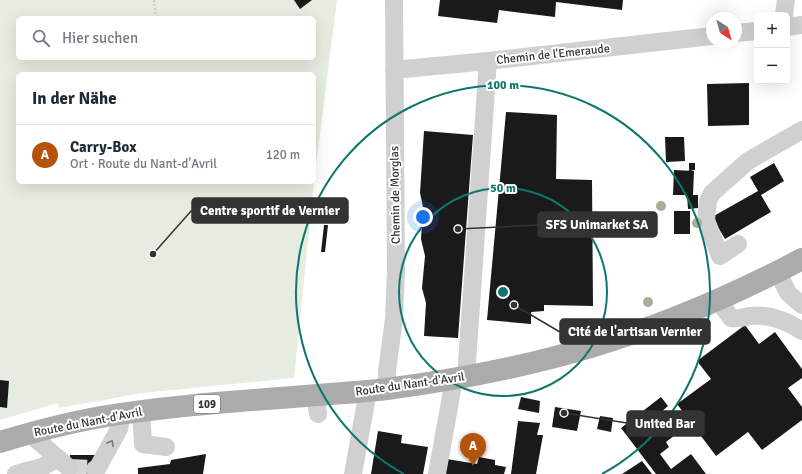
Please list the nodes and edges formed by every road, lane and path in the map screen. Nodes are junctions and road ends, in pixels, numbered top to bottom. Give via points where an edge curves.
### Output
1 (154, 0) edge
2 (394, 0) edge
3 (786, 0) edge
4 (784, 12) edge
5 (156, 16) edge
6 (802, 25) edge
7 (790, 27) edge
8 (754, 31) edge
9 (742, 32) edge
10 (706, 37) edge
11 (488, 61) junction
12 (394, 70) junction
13 (802, 130) edge
14 (738, 244) dead end
15 (802, 259) edge
16 (778, 272) junction
17 (718, 300) junction
18 (802, 305) edge
19 (802, 331) edge
20 (460, 378) junction
21 (377, 390) junction
22 (132, 413) junction
23 (29, 433) junction
24 (0, 442) edge
25 (166, 447) dead end
26 (95, 469) dead end
27 (42, 470) edge
28 (16, 474) edge
29 (352, 474) edge
30 (437, 474) edge

1 - 5 path
2 - 12 street, Chemin de Morglas
3 - 4 street
6 - 7 street
8 - 9 street
10 - 11 street, Chemin de l'Emeraude
11 - 12 street, Chemin de l'Emeraude
11 - 20 street
12 - 21 street, Chemin de Morglas via 394,320 388,371
13 - 14 street via 748,161 712,193 708,201 706,220 720,256
15 - 16 main road, Route du Nant-d'Avril / 109
16 - 17 main road, Route du Nant-d'Avril / 109
16 - 18 street via 788,293
17 - 19 street via 731,318 777,318
17 - 20 main road, Route du Nant-d'Avril / 109 via 673,319 589,348
20 - 21 main road, Route du Nant-d'Avril / 109
20 - 30 street
21 - 22 main road, Route du Nant-d'Avril / 109 via 317,404 196,405
21 - 29 street, Chemin de Morglas
22 - 23 main road, Route du Nant-d'Avril / 109
22 - 25 street via 143,444
26 -> 22 street via 119,429
23 - 24 main road, Route du Nant-d'Avril / 109
23 - 27 street via 64,463
27 - 28 street

